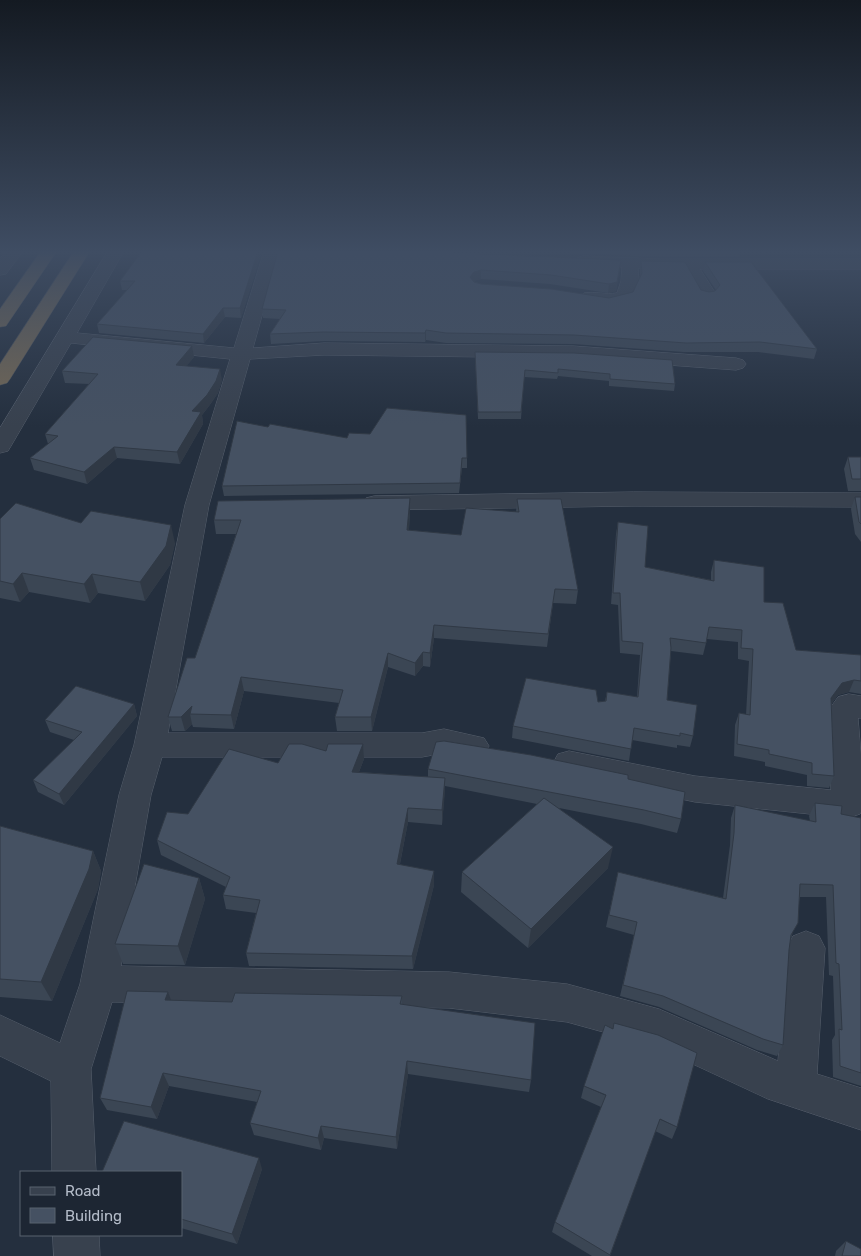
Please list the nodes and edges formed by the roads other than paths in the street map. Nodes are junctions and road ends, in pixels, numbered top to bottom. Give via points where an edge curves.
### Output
1 (9, 310) edge
2 (44, 310) edge
3 (81, 310) edge
4 (254, 310) edge
5 (0, 322) edge
6 (64, 337) junction
7 (241, 354) junction
8 (736, 364) dead end
9 (0, 379) edge
10 (0, 446) edge
11 (861, 500) edge
12 (356, 503) edge
13 (861, 707) edge
14 (150, 745) junction
15 (502, 751) edge
16 (540, 757) edge
17 (806, 948) dead end
18 (99, 984) junction
19 (0, 1035) edge
20 (71, 1069) junction
21 (796, 1087) junction
22 (861, 1109) edge
23 (74, 1171) edge
24 (76, 1236) edge
25 (77, 1256) edge

1 - 5 highway
2 - 9 highway
3 - 6 street
4 - 7 street
6 - 7 street
6 - 10 street
7 - 8 street via 324,349 554,351
7 - 14 street
11 - 12 street
13 - 16 street via 849,705 843,711 848,804 695,789
14 - 15 street via 422,745 444,741
14 - 18 street via 135,795
17 - 21 street
18 - 20 street
18 - 21 street via 449,990 567,1003 659,1028 768,1078
19 - 20 street
20 - 23 street
21 - 22 street
24 - 25 street

